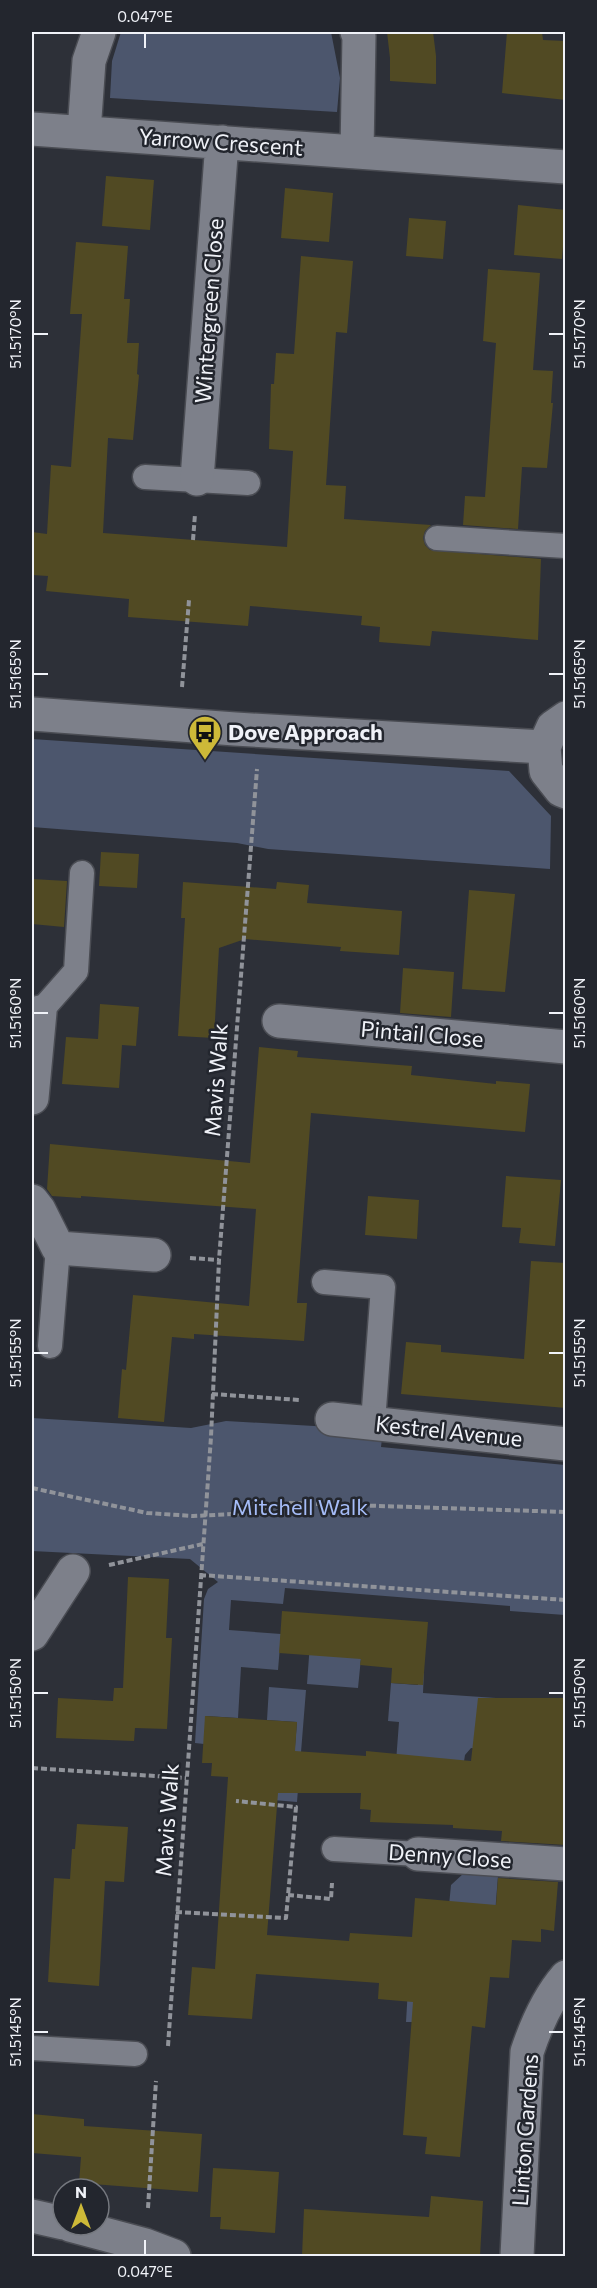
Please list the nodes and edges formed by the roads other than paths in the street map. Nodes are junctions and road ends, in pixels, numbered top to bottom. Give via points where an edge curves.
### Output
1 (99, 32) edge
2 (357, 32) edge
3 (32, 129) edge
4 (84, 132) junction
5 (222, 142) junction
6 (357, 152) junction
7 (566, 167) edge
8 (145, 477) dead end
9 (197, 479) junction
10 (248, 483) dead end
11 (437, 538) dead end
12 (566, 546) edge
13 (32, 714) edge
14 (566, 718) edge
15 (544, 747) junction
16 (566, 792) edge
17 (82, 873) dead end
18 (40, 1012) joint
19 (279, 1022) dead end
20 (566, 1047) edge
21 (32, 1098) edge
22 (32, 1201) edge
23 (58, 1248) junction
24 (154, 1254) dead end
25 (324, 1282) dead end
26 (50, 1346) dead end
27 (332, 1419) road end
28 (373, 1422) junction
29 (566, 1444) edge
30 (73, 1571) road end
31 (32, 1634) edge
32 (334, 1849) road end
33 (418, 1854) joint
34 (566, 1864) edge
35 (566, 1977) edge
36 (32, 2048) edge
37 (135, 2054) dead end
38 (32, 2216) edge
39 (51, 2220) edge
40 (111, 2237) edge
41 (159, 2251) edge
42 (518, 2256) edge

1 - 4 street via 89,61
2 - 6 street
3 - 4 street, Yarrow Crescent
4 - 5 street, Yarrow Crescent
5 - 6 street, Yarrow Crescent
5 - 9 street, Wintergreen Close
6 - 7 street, Yarrow Crescent
8 - 9 lane
9 - 10 lane
11 - 12 lane
13 - 15 street
14 - 15 street via 553,727
15 - 16 street via 546,771
17 - 18 lane via 76,971
18 - 21 street
19 - 20 street, Pintail Close
22 - 23 street
23 - 24 street
23 - 26 lane
25 - 28 lane via 383,1287
27 - 28 street, Kestrel Avenue
28 - 29 street, Kestrel Avenue
30 - 31 street
32 - 33 lane, Denny Close
33 - 34 street, Denny Close
35 - 42 street, Linton Gardens via 537,2024 527,2052
36 - 37 lane
38 - 39 street
40 - 41 street

